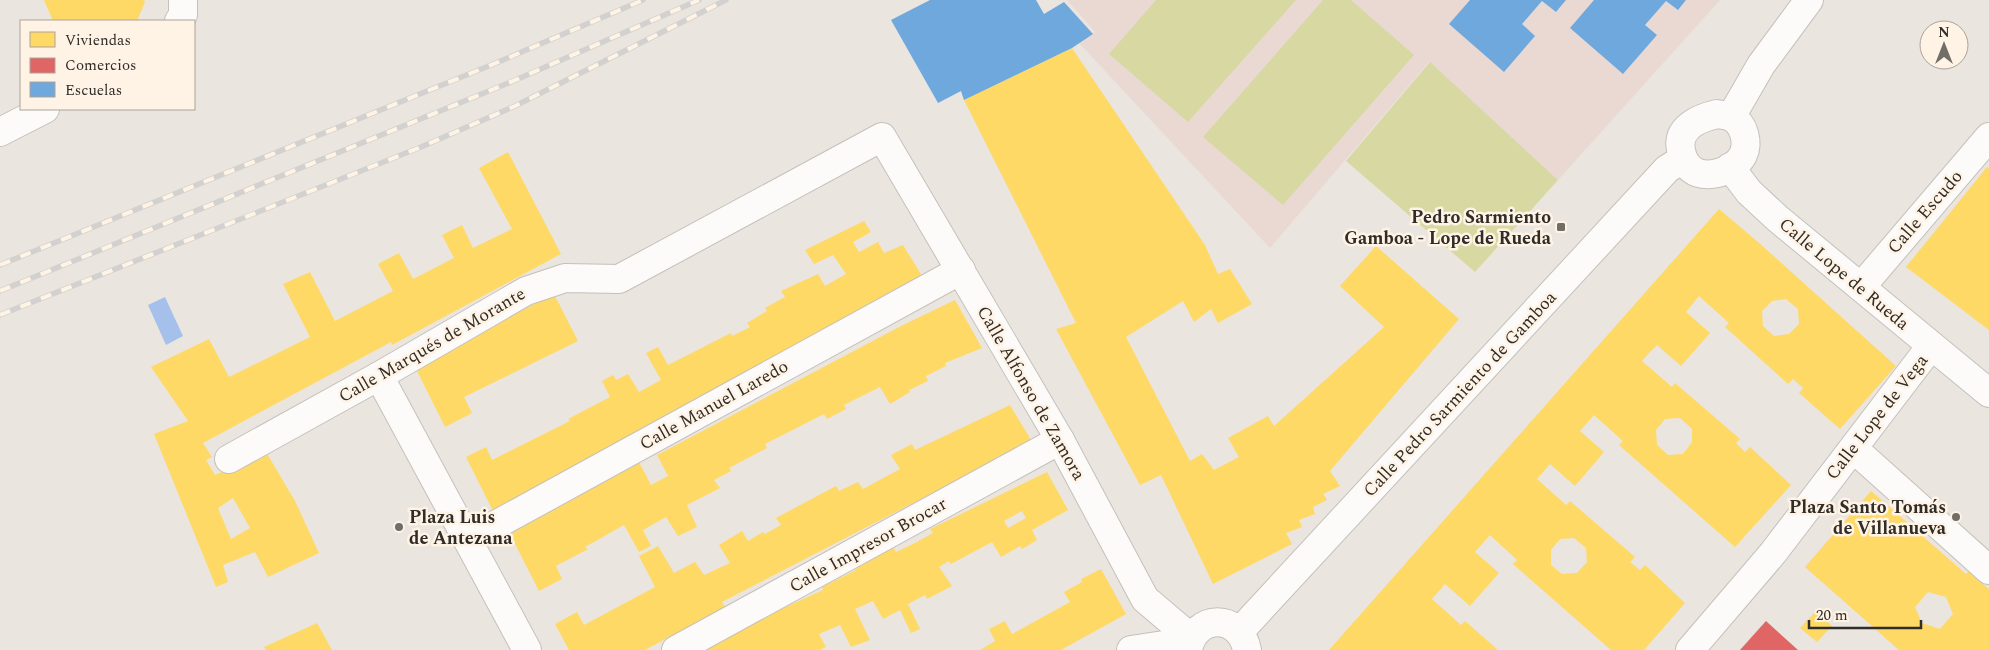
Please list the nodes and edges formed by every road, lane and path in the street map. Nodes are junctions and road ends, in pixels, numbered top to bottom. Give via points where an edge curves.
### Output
1 (183, 0) edge
2 (1809, 0) edge
3 (180, 20) edge
4 (43, 110) edge
5 (1732, 117) junction
6 (0, 132) edge
7 (882, 137) joint
8 (1989, 137) edge
9 (1683, 159) junction
10 (1730, 167) junction
11 (960, 270) junction
12 (1861, 287) junction
13 (1931, 346) junction
14 (379, 376) junction
15 (1989, 393) edge
16 (1060, 440) junction
17 (1854, 449) junction
18 (229, 459) dead end
19 (468, 540) junction
20 (1989, 570) edge
21 (1243, 641) edge
22 (1190, 643) edge
23 (527, 650) edge
24 (676, 650) edge
25 (1131, 650) edge
26 (1690, 650) edge

1 - 3 street
2 - 5 street via 1761,65
4 - 6 street
5 - 9 street via 1717,114 1689,125 1681,136
5 - 10 street via 1743,130 1746,145 1742,157
7 - 11 street, Calle Alfonso de Zamora
7 - 14 street, Calle Marqués de Morante via 619,279 565,278 526,290
8 - 12 street, Calle Escudo
9 - 10 street via 1690,169 1703,174 1716,174
9 - 21 street, Calle Pedro Sarmiento de Gamboa via 1667,169
10 - 12 street, Calle Lope de Rueda via 1749,192 1777,218
11 - 16 street, Calle Alfonso de Zamora
11 - 19 street, Calle Manuel Laredo
12 - 13 street, Calle Lope de Rueda
13 - 15 street, Calle Lope de Rueda
13 - 17 street, Calle Lope de Vega
14 - 18 street, Calle Marqués de Morante
14 - 19 street
16 - 22 street, Calle Alfonso de Zamora via 1144,599
16 - 24 street, Calle Impresor Brocar
17 - 20 street
17 - 26 street, Calle Lope de Vega via 1773,554
19 - 23 street
21 - 22 street via 1233,626 1218,622 1202,626
22 - 25 street

